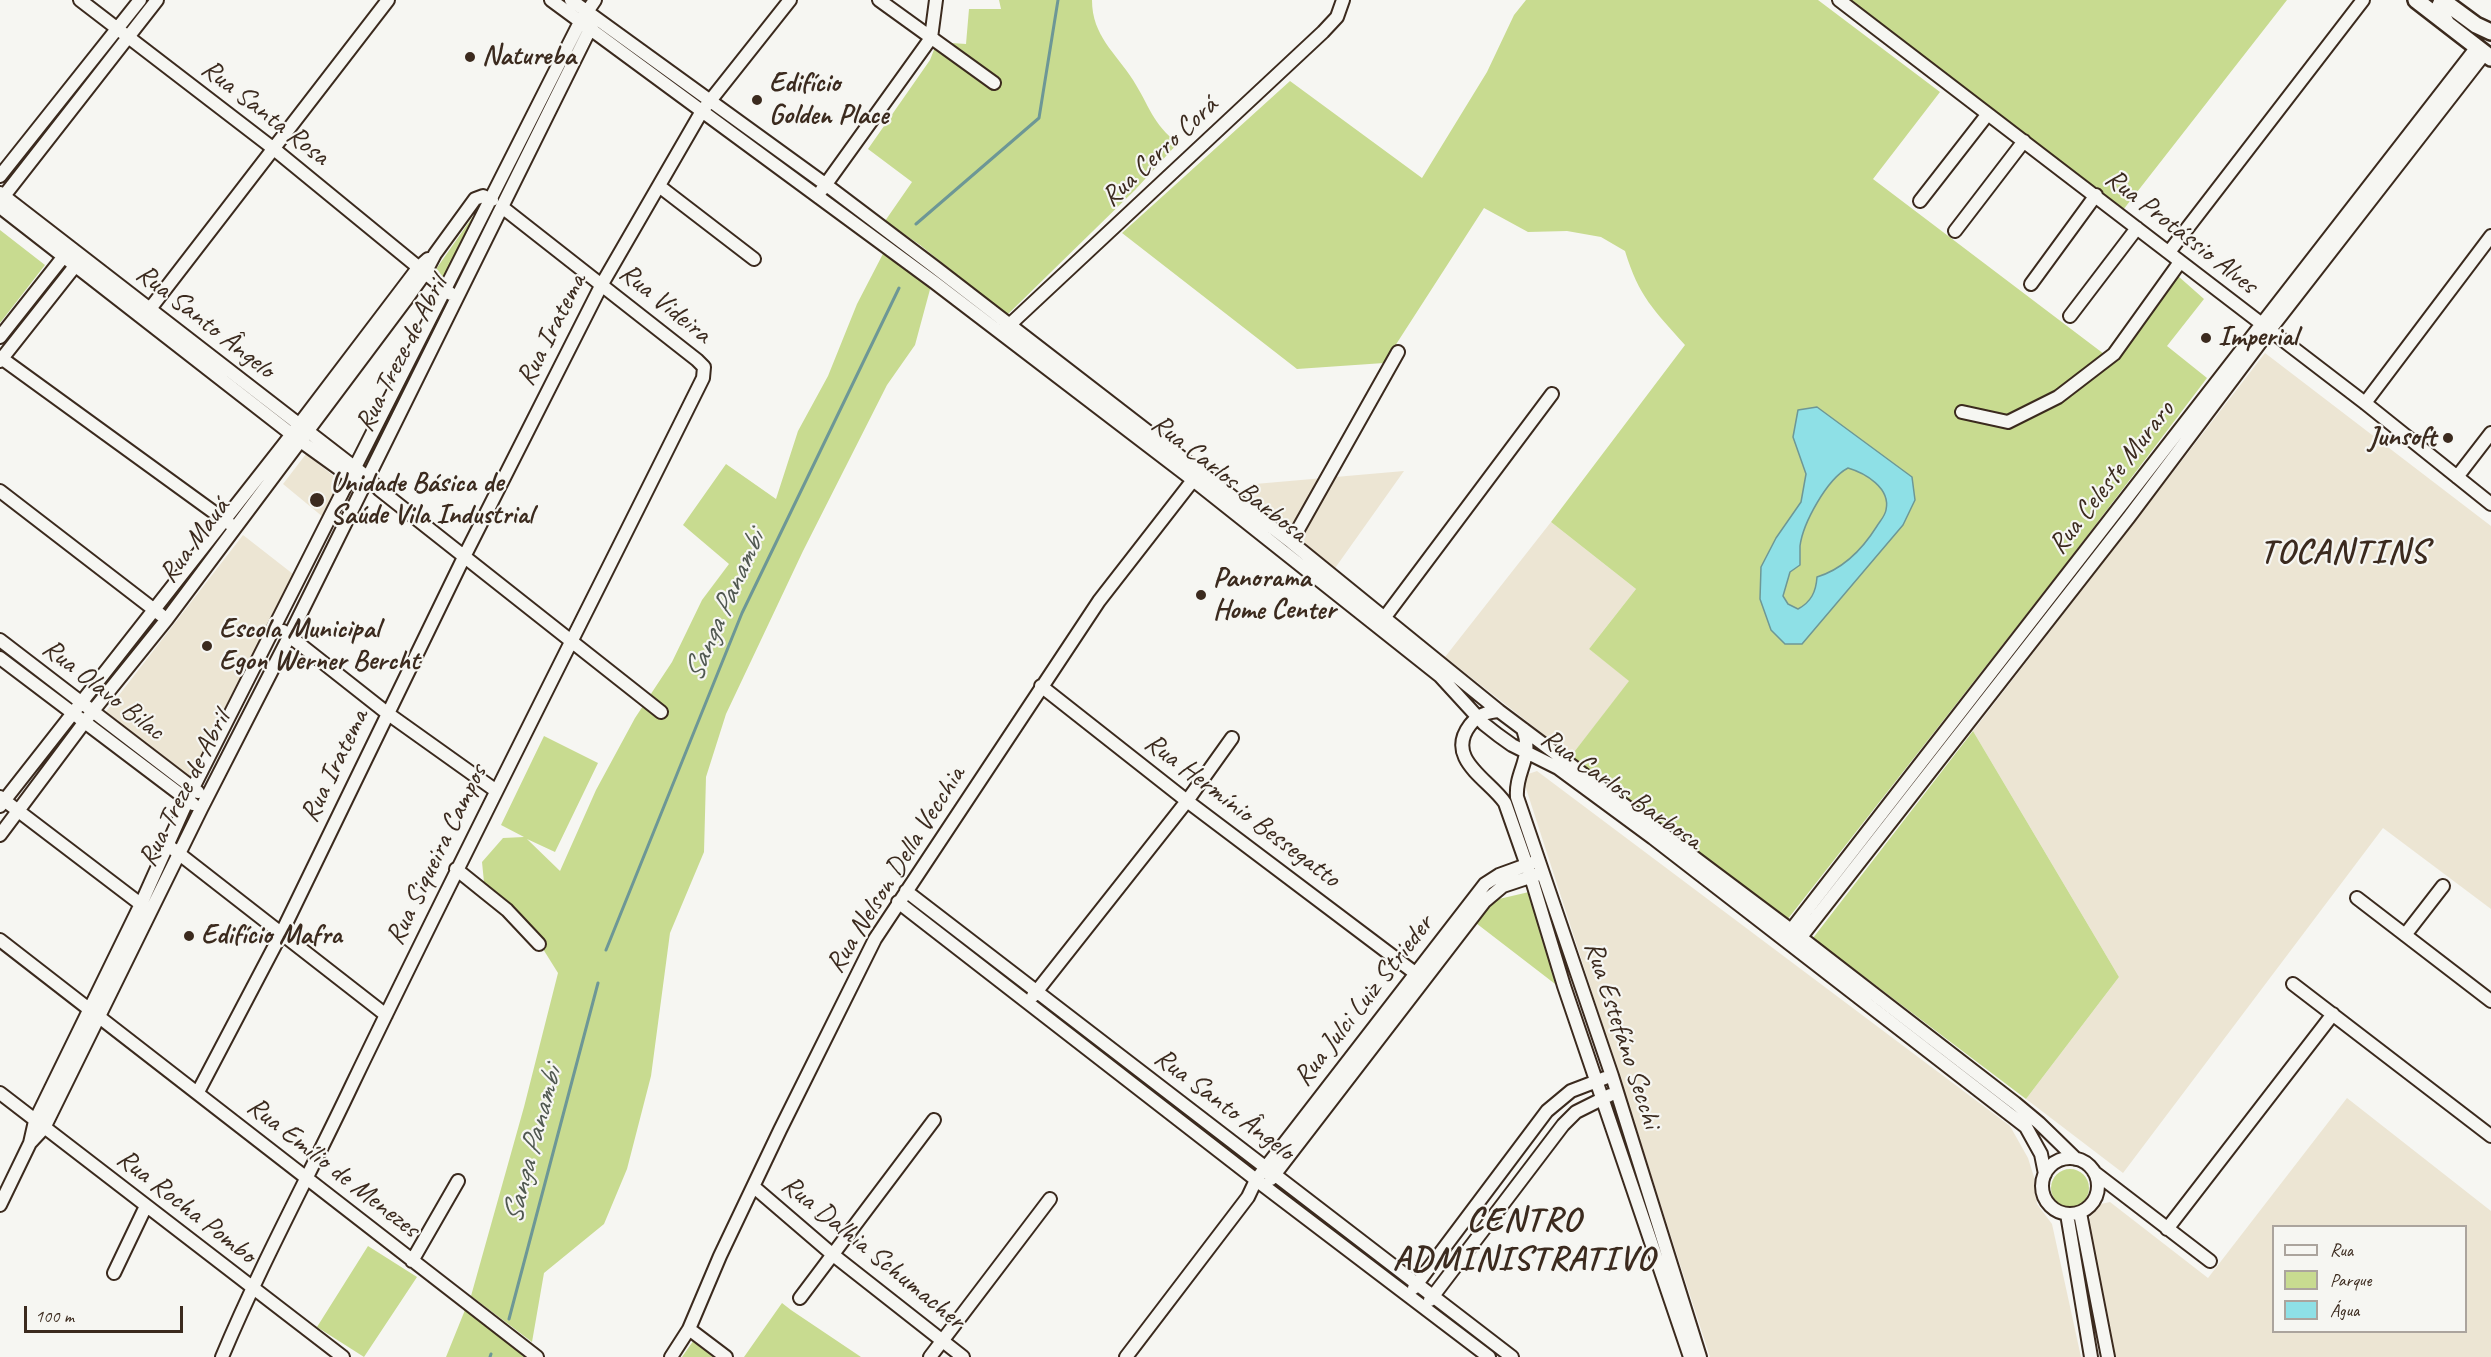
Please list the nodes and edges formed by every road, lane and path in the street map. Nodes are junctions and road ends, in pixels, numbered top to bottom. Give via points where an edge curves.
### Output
1 (80, 0) edge
2 (140, 0) edge
3 (157, 0) edge
4 (388, 0) edge
5 (551, 0) edge
6 (571, 0) edge
7 (596, 0) edge
8 (790, 0) edge
9 (879, 0) edge
10 (936, 0) edge
11 (1343, 0) edge
12 (1839, 0) edge
13 (2363, 0) edge
14 (2416, 0) edge
15 (2451, 0) edge
16 (588, 20) junction
17 (2446, 23) junction
18 (117, 28) junction
19 (2491, 31) edge
20 (129, 37) junction
21 (932, 38) junction
22 (2484, 53) edge
23 (994, 84) dead end
24 (710, 101) junction
25 (702, 111) junction
26 (1987, 115) junction
27 (2024, 141) junction
28 (274, 149) junction
29 (0, 176) edge
30 (825, 184) junction
31 (659, 186) junction
32 (2096, 195) junction
33 (817, 196) junction
34 (1, 199) edge
35 (1920, 201) dead end
36 (497, 203) junction
37 (2137, 228) junction
38 (1955, 231) dead end
39 (2491, 236) edge
40 (67, 252) junction
41 (2169, 252) junction
42 (754, 259) dead end
43 (78, 261) junction
44 (2180, 262) junction
45 (421, 271) junction
46 (602, 284) junction
47 (2031, 284) dead end
48 (445, 290) junction
49 (457, 298) junction
50 (147, 313) junction
51 (2070, 316) dead end
52 (2265, 328) junction
53 (1005, 329) junction
54 (0, 337) edge
55 (1398, 352) dead end
56 (1, 359) edge
57 (703, 378) joint
58 (1552, 394) dead end
59 (2365, 403) junction
60 (1962, 412) dead end
61 (299, 433) junction
62 (2491, 433) edge
63 (352, 473) junction
64 (1196, 476) junction
65 (2457, 477) junction
66 (365, 481) junction
67 (0, 491) edge
68 (2491, 504) edge
69 (225, 520) junction
70 (236, 527) junction
71 (1291, 542) junction
72 (465, 555) junction
73 (154, 611) junction
74 (1385, 617) junction
75 (167, 619) junction
76 (276, 626) junction
77 (290, 635) junction
78 (0, 640) edge
79 (572, 643) junction
80 (0, 658) edge
81 (1041, 686) junction
82 (1458, 695) junction
83 (80, 703) junction
84 (1499, 711) junction
85 (661, 712) dead end
86 (387, 713) junction
87 (73, 714) junction
88 (1477, 716) junction
89 (88, 718) junction
90 (1524, 729) junction
91 (1465, 731) junction
92 (1232, 738) dead end
93 (1528, 753) junction
94 (1558, 768) junction
95 (1520, 773) junction
96 (495, 790) junction
97 (190, 794) junction
98 (207, 797) junction
99 (2, 801) edge
100 (1187, 801) junction
101 (201, 809) junction
102 (18, 812) junction
103 (1656, 834) junction
104 (0, 835) edge
105 (167, 844) junction
106 (179, 853) junction
107 (1526, 865) junction
108 (456, 869) junction
109 (1538, 870) junction
110 (2444, 886) dead end
111 (906, 891) junction
112 (2357, 898) dead end
113 (898, 903) junction
114 (145, 908) junction
115 (281, 934) junction
116 (2405, 935) junction
117 (1792, 938) junction
118 (0, 940) edge
119 (539, 944) dead end
120 (1415, 973) junction
121 (2293, 984) dead end
122 (1036, 992) junction
123 (2489, 995) edge
124 (1028, 1002) junction
125 (89, 1008) junction
126 (2333, 1014) junction
127 (386, 1015) junction
128 (99, 1017) junction
129 (1612, 1076) junction
130 (1597, 1081) junction
131 (198, 1092) junction
132 (1616, 1092) junction
133 (0, 1093) edge
134 (1603, 1098) junction
135 (934, 1120) dead end
136 (40, 1125) junction
137 (2491, 1136) edge
138 (2076, 1159) junction
139 (1271, 1171) junction
140 (2094, 1172) junction
141 (2045, 1174) junction
142 (307, 1179) junction
143 (458, 1181) dead end
144 (1260, 1183) junction
145 (754, 1187) junction
146 (2098, 1190) junction
147 (2125, 1196) junction
148 (1050, 1199) dead end
149 (0, 1204) edge
150 (146, 1206) junction
151 (2073, 1213) junction
152 (2167, 1229) junction
153 (832, 1254) junction
154 (412, 1261) junction
155 (2210, 1261) dead end
156 (114, 1273) dead end
157 (1417, 1283) junction
158 (251, 1287) junction
159 (1407, 1296) junction
160 (1434, 1296) junction
161 (800, 1298) dead end
162 (1678, 1304) junction
163 (1424, 1308) junction
164 (689, 1329) junction
165 (942, 1340) junction
166 (222, 1357) edge
167 (343, 1357) edge
168 (537, 1357) edge
169 (671, 1357) edge
170 (726, 1357) edge
171 (930, 1357) edge
172 (963, 1357) edge
173 (1126, 1357) edge
174 (1489, 1357) edge
175 (1512, 1357) edge
176 (1690, 1357) edge
177 (1700, 1357) edge
178 (2091, 1357) edge
179 (2108, 1357) edge

1 - 18 street, Rua Santa Rosa
2 - 18 street
3 - 20 street
4 - 28 street
5 - 16 street, Rua Carlos Barbosa
6 - 16 street, Rua Carlos Barbosa
7 - 16 street, Rua Treze de Abril
8 - 24 street, Rua Iratema
9 - 21 street
10 - 21 street
11 - 53 street, Rua Cerro Corá via 1337,17 1323,32
12 - 26 street, Rua Protássio Alves
13 - 41 street
14 - 17 main road
15 - 19 main road
16 - 24 street, Rua Carlos Barbosa
16 - 25 street, Rua Carlos Barbosa
16 - 36 street, Rua Treze de Abril
17 - 19 main road via 2438,10 2442,3
17 - 22 main road
18 - 20 street, Rua Santa Rosa
18 - 29 street
20 - 28 street, Rua Santa Rosa
20 - 34 street
21 - 23 street
21 - 30 street
22 - 52 street, Rua Celeste Muraro
24 - 25 street, Rua Iratema
24 - 30 street, Rua Carlos Barbosa
25 - 31 street, Rua Iratema
25 - 33 street, Rua Carlos Barbosa
26 - 27 street, Rua Protássio Alves
26 - 35 street
27 - 32 street, Rua Protássio Alves
27 - 38 street
28 - 45 street, Rua Santa Rosa
28 - 50 street
30 - 33 street
30 - 53 street, Rua Carlos Barbosa
31 - 42 street
31 - 46 street, Rua Iratema
32 - 37 street, Rua Protássio Alves
32 - 47 street
33 - 53 street, Rua Carlos Barbosa
34 - 40 street, Rua Santo Ângelo
36 - 45 street, Rua Mauá via 483,196 475,199
36 - 46 street, Rua Videira
36 - 48 street, Rua Treze de Abril
36 - 49 street, Rua Treze de Abril
37 - 41 street, Rua Protássio Alves
37 - 51 street
39 - 59 street
40 - 43 street, Rua Santo Ângelo
40 - 54 street
41 - 44 street, Rua Protássio Alves
43 - 50 street, Rua Santo Ângelo
43 - 56 street
44 - 52 street, Rua Protássio Alves
44 - 60 street via 2114,354 2058,397 2008,423
45 - 48 street, Rua Santa Rosa
45 - 61 street, Rua Mauá
46 - 57 street, Rua Videira via 697,360 704,367
46 - 72 street, Rua Iratema
48 - 49 street, Rua Santa Rosa
48 - 63 street, Rua Treze de Abril
49 - 66 street, Rua Treze de Abril
50 - 61 street, Rua Santo Ângelo
52 - 59 street, Rua Protássio Alves
52 - 117 street, Rua Celeste Muraro via 2121,526
53 - 64 street, Rua Carlos Barbosa
55 - 71 street
56 - 69 street
57 - 79 street, Rua Siqueira Campos
58 - 74 street
59 - 65 street, Rua Protássio Alves
61 - 63 street, Rua Santo Ângelo
61 - 69 street
61 - 70 street, Rua Mauá
62 - 65 street
63 - 66 street, Rua Santo Ângelo
63 - 76 street, Rua Treze de Abril
64 - 71 street, Rua Carlos Barbosa
64 - 81 street, Rua Nelson Della Vecchia via 1100,601
64 - 82 street, Rua Carlos Barbosa via 1440,676
65 - 68 street, Rua Protássio Alves
66 - 72 street, Rua Santo Ângelo
66 - 77 street, Rua Treze de Abril
67 - 73 street
69 - 70 street
69 - 73 street
70 - 75 street, Rua Mauá
71 - 74 street, Rua Carlos Barbosa
72 - 79 street, Rua Santo Ângelo
72 - 86 street, Rua Iratema
73 - 75 street
73 - 83 street
74 - 84 street, Rua Carlos Barbosa
75 - 89 street, Rua Mauá
76 - 77 street
76 - 97 street, Rua Treze de Abril
77 - 86 street
77 - 98 street, Rua Treze de Abril
78 - 83 street, Rua Olavo Bilac
79 - 85 street, Rua Santo Ângelo
79 - 96 street, Rua Siqueira Campos
80 - 87 street, Rua Olavo Bilac
81 - 100 street, Rua Hermínio Bessegatto
81 - 111 street, Rua Nelson Della Vecchia
82 - 88 street, Rua Carlos Barbosa
82 - 91 street
83 - 87 street
83 - 89 street, Rua Olavo Bilac
84 - 88 street
84 - 90 street, Rua Carlos Barbosa
86 - 96 street
86 - 115 street, Rua Iratema
87 - 89 street, Rua Olavo Bilac
87 - 99 street
88 - 91 street
88 - 93 street, Rua Carlos Barbosa via 1498,735
89 - 97 street, Rua Olavo Bilac
89 - 102 street, Rua Mauá
90 - 93 street
90 - 103 street, Rua Carlos Barbosa
91 - 107 street via 1465,759 1480,780 1505,803
92 - 100 street
93 - 94 street, Rua Carlos Barbosa
93 - 95 street, Rua Estefáno Secchi
94 - 95 street via 1533,765
94 - 103 street, Rua Carlos Barbosa
95 - 109 street, Rua Estefáno Secchi via 1517,797
96 - 108 street, Rua Siqueira Campos
97 - 98 street, Rua Olavo Bilac
97 - 101 street, Rua Olavo Bilac
97 - 105 street, Rua Treze de Abril
98 - 101 street, Rua Treze de Abril
99 - 102 street
100 - 120 street, Rua Hermínio Bessegatto
100 - 122 street
101 - 106 street, Rua Treze de Abril
102 - 104 street, Rua Mauá
102 - 114 street
103 - 117 street, Rua Carlos Barbosa
105 - 106 street
105 - 114 street, Rua Treze de Abril
106 - 114 street, Rua Treze de Abril
106 - 115 street
107 - 109 street
107 - 120 street, Rua Julci Luiz Strieder via 1485,884
108 - 119 street via 507,910
108 - 127 street, Rua Siqueira Campos
109 - 129 street, Rua Estefáno Secchi
109 - 130 street via 1564,986
109 - 139 street, Rua Julci Luiz Strieder via 1503,886 1484,902
110 - 116 street
111 - 113 street, Rua Nelson Della Vecchia
111 - 122 street, Rua Santo Ângelo
112 - 116 street
113 - 124 street, Rua Santo Ângelo
113 - 145 street, Rua Nelson Della Vecchia via 875,939
114 - 125 street, Rua Treze de Abril
114 - 128 street, Rua Treze de Abril
115 - 127 street
115 - 131 street, Rua Iratema
116 - 123 street
117 - 138 street, Rua Carlos Barbosa via 2015,1103
117 - 141 street, Rua Carlos Barbosa via 2026,1127 2041,1154
118 - 125 street, Rua Emílio de Menezes
120 - 139 street, Rua Julci Luiz Strieder
121 - 126 street
122 - 124 street
122 - 139 street, Rua Santo Ângelo
124 - 144 street, Rua Santo Ângelo
125 - 128 street, Rua Emílio de Menezes
125 - 136 street, Rua Treze de Abril
126 - 137 street
126 - 152 street
127 - 142 street, Rua Siqueira Campos
128 - 131 street, Rua Emílio de Menezes
128 - 136 street, Rua Treze de Abril
129 - 130 street
129 - 132 street, Rua Estefáno Secchi
130 - 134 street
130 - 157 street via 1571,1091 1547,1111
131 - 142 street, Rua Emílio de Menezes
132 - 134 street
132 - 162 street, Rua Estefáno Secchi
133 - 136 street, Rua Rocha Pombo
134 - 160 street via 1576,1112 1563,1125
134 - 162 street
135 - 153 street
136 - 149 street, Rua Treze de Abril
136 - 150 street, Rua Rocha Pombo
138 - 140 street, Rua Carlos Barbosa
138 - 141 street via 2058,1161
139 - 144 street, Rua Julci Luiz Strieder
139 - 157 street, Rua Santo Ângelo
140 - 146 street
140 - 147 street, Rua Carlos Barbosa
141 - 151 street, Rua Carlos Barbosa via 2043,1191 2051,1206
142 - 154 street, Rua Emílio de Menezes
142 - 158 street, Rua Siqueira Campos
143 - 154 street
144 - 159 street, Rua Santo Ângelo
144 - 173 street, Rua Julci Luiz Strieder
145 - 153 street, Rua Dalhia Schumacher
145 - 164 street, Rua Nelson Della Vecchia
146 - 147 street, Rua Carlos Barbosa
146 - 151 street via 2089,1208
147 - 152 street, Rua Carlos Barbosa
148 - 165 street
150 - 156 street
150 - 158 street, Rua Rocha Pombo
151 - 178 street
151 - 179 street
152 - 155 street, Rua Carlos Barbosa
153 - 161 street
153 - 165 street, Rua Dalhia Schumacher
154 - 168 street, Rua Emílio de Menezes
157 - 159 street
157 - 160 street, Rua Santo Ângelo
158 - 166 street, Rua Siqueira Campos
158 - 167 street, Rua Rocha Pombo
159 - 163 street, Rua Santo Ângelo
160 - 163 street
160 - 175 street, Rua Santo Ângelo
162 - 176 street
162 - 177 street, Rua Estefáno Secchi
163 - 174 street, Rua Santo Ângelo
164 - 169 street, Rua Nelson Della Vecchia
164 - 170 street
165 - 171 street
165 - 172 street, Rua Dalhia Schumacher

